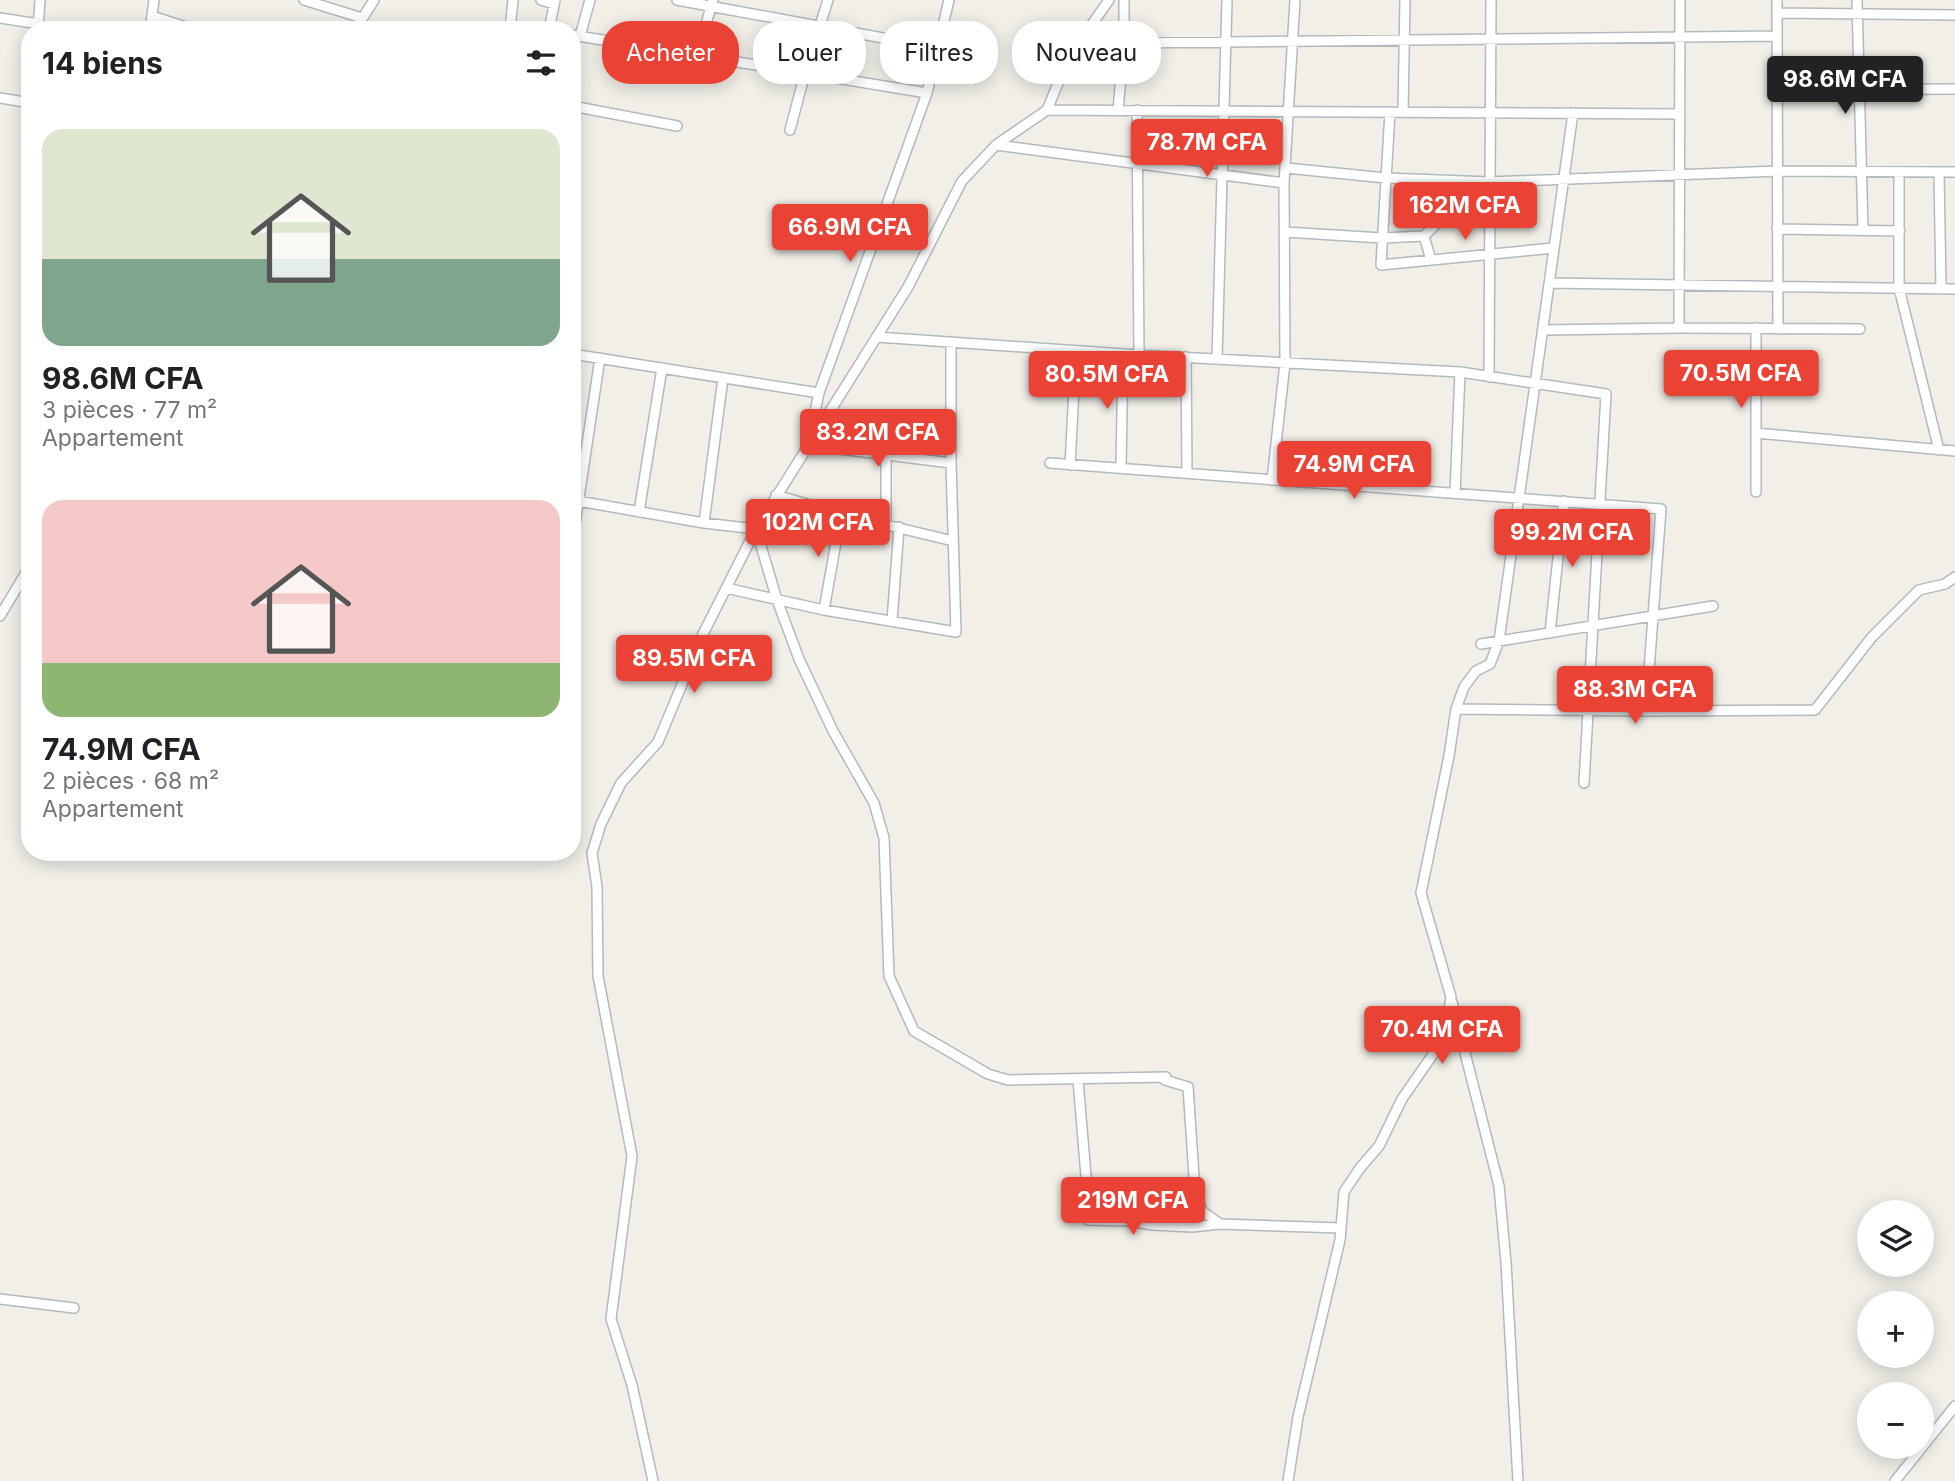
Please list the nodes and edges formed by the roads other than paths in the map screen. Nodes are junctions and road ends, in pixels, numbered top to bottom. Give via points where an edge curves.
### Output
1 (40, 0) edge
2 (154, 0) edge
3 (304, 0) edge
4 (374, 0) edge
5 (513, 0) edge
6 (541, 0) edge
7 (590, 0) edge
8 (677, 0) edge
9 (828, 0) edge
10 (948, 0) edge
11 (1109, 0) edge
12 (1124, 0) edge
13 (1227, 0) edge
14 (1295, 0) edge
15 (1405, 0) edge
16 (1491, 0) edge
17 (1680, 0) edge
18 (1777, 0) edge
19 (1857, 0) edge
20 (555, 2) edge
21 (712, 3) edge
22 (1777, 13) junction
23 (1858, 14) junction
24 (1955, 15) edge
25 (152, 16) junction
26 (0, 18) edge
27 (362, 18) junction
28 (38, 21) edge
29 (151, 21) edge
30 (167, 21) edge
31 (360, 21) edge
32 (511, 21) edge
33 (551, 21) edge
34 (707, 21) edge
35 (793, 21) edge
36 (822, 21) edge
37 (943, 21) edge
38 (1124, 21) edge
39 (581, 22) edge
40 (21, 23) edge
41 (581, 36) edge
42 (1680, 36) junction
43 (1777, 36) junction
44 (602, 39) edge
45 (1491, 39) junction
46 (1405, 40) junction
47 (1294, 41) junction
48 (1226, 42) junction
49 (1161, 43) edge
50 (866, 83) edge
51 (802, 84) edge
52 (929, 84) edge
53 (1120, 84) edge
54 (1955, 89) edge
55 (1777, 90) junction
56 (1860, 90) junction
57 (927, 93) junction
58 (0, 98) edge
59 (21, 102) edge
60 (581, 108) edge
61 (1047, 110) junction
62 (1118, 110) junction
63 (1137, 110) junction
64 (1224, 111) junction
65 (1289, 111) junction
66 (1390, 112) junction
67 (1403, 112) junction
68 (1490, 113) junction
69 (1573, 113) junction
70 (1679, 114) junction
71 (677, 126) dead end
72 (790, 130) dead end
73 (996, 145) junction
74 (1138, 164) junction
75 (1286, 167) junction
76 (1860, 170) junction
77 (1777, 171) junction
78 (1899, 172) junction
79 (1939, 172) junction
80 (1955, 172) edge
81 (1679, 174) junction
82 (1222, 175) junction
83 (1386, 178) junction
84 (1564, 180) junction
85 (1490, 182) junction
86 (1284, 183) junction
87 (1490, 211) junction
88 (1777, 229) junction
89 (1863, 230) junction
90 (1900, 231) junction
91 (1285, 232) junction
92 (1424, 236) junction
93 (1382, 237) junction
94 (1553, 248) junction
95 (1490, 254) junction
96 (1431, 260) junction
97 (1550, 283) junction
98 (1679, 285) junction
99 (1778, 286) junction
100 (1899, 288) junction
101 (1941, 288) junction
102 (1955, 289) edge
103 (1679, 328) junction
104 (1756, 328) junction
105 (1777, 328) junction
106 (1860, 329) dead end
107 (1544, 330) junction
108 (877, 337) junction
109 (951, 343) junction
110 (1076, 351) junction
111 (1123, 354) junction
112 (581, 355) edge
113 (1139, 355) junction
114 (600, 358) junction
115 (1186, 358) junction
116 (1217, 359) junction
117 (1285, 363) junction
118 (662, 368) junction
119 (1460, 372) junction
120 (1489, 377) junction
121 (723, 378) junction
122 (1536, 384) junction
123 (819, 393) junction
124 (1756, 433) junction
125 (808, 445) junction
126 (1938, 450) junction
127 (1955, 451) edge
128 (886, 456) junction
129 (951, 463) junction
130 (1050, 463) dead end
131 (1070, 465) junction
132 (1121, 468) junction
133 (1187, 473) junction
134 (1272, 480) junction
135 (581, 482) edge
136 (1756, 492) dead end
137 (1455, 493) junction
138 (776, 495) junction
139 (1519, 498) junction
140 (1564, 501) junction
141 (581, 502) edge
142 (1598, 504) junction
143 (639, 512) junction
144 (841, 514) junction
145 (704, 523) junction
146 (886, 524) junction
147 (899, 527) junction
148 (757, 529) junction
149 (953, 541) junction
150 (1955, 577) edge
151 (21, 581) edge
152 (726, 588) junction
153 (777, 600) junction
154 (1713, 606) dead end
155 (824, 610) junction
156 (0, 616) edge
157 (1654, 616) junction
158 (892, 621) junction
159 (1593, 626) junction
160 (1550, 633) junction
161 (1499, 641) junction
162 (1481, 644) dead end
163 (1456, 709) junction
164 (1588, 710) junction
165 (1646, 711) junction
166 (1584, 783) dead end
167 (1451, 997) junction
168 (1077, 1080) junction
169 (1220, 1224) junction
170 (1341, 1228) junction
171 (0, 1299) edge
172 (75, 1308) dead end
173 (1955, 1406) edge
174 (653, 1481) edge
175 (1288, 1481) edge
176 (1518, 1481) edge
177 (1895, 1481) edge

1 - 28 street
2 - 25 street
3 - 27 street
4 - 27 street
5 - 32 street
6 - 20 street
7 - 39 street
8 - 21 street
9 - 36 street
10 - 37 street
11 - 61 street via 1069,57
12 - 38 street
13 - 48 street
14 - 47 street
15 - 46 street
16 - 45 street
17 - 42 street
18 - 22 street
19 - 23 street
20 - 33 street
21 - 34 street
21 - 35 street
22 - 23 street
22 - 43 street
23 - 24 street
23 - 56 street
25 - 29 street
25 - 30 street
26 - 40 street
27 - 31 street
41 - 44 street
42 - 43 street
42 - 45 street
42 - 70 street
43 - 55 street
45 - 46 street
45 - 68 street
46 - 47 street
46 - 67 street
47 - 48 street
47 - 65 street
48 - 49 street
48 - 64 street
50 - 57 street
51 - 72 street
52 - 57 street
53 - 62 street
54 - 56 street
55 - 56 street
55 - 77 street
56 - 76 street
57 - 123 street
58 - 59 street
60 - 71 street
61 - 62 street
61 - 73 street
62 - 63 street
63 - 64 street
63 - 74 street
64 - 65 street
64 - 82 street
65 - 66 street
65 - 75 street
66 - 67 street
66 - 83 street
67 - 68 street
68 - 69 street
68 - 85 street
69 - 70 street
69 - 84 street
70 - 81 street
73 - 74 street
73 - 108 street via 962,181
74 - 82 street
74 - 113 street
75 - 83 street
75 - 86 street
76 - 77 street
76 - 78 street
76 - 89 street
77 - 81 street
77 - 88 street
78 - 79 street
78 - 90 street
79 - 80 street
79 - 101 street
81 - 84 street
81 - 98 street
82 - 86 street
82 - 116 street
83 - 85 street
83 - 93 street
84 - 85 street
84 - 94 street
85 - 87 street
86 - 91 street
87 - 92 street via 1453,208
87 - 95 street
88 - 89 street
88 - 99 street
89 - 90 street
90 - 100 street
91 - 93 street
91 - 117 street
92 - 93 street
92 - 96 street
93 - 96 street via 1381,265
94 - 95 street
94 - 97 street
95 - 96 street
95 - 120 street
97 - 98 street
97 - 107 street
98 - 99 street
98 - 103 street
99 - 100 street
99 - 105 street
100 - 101 street
100 - 126 street
101 - 102 street
103 - 104 street
103 - 107 street
104 - 105 street
104 - 124 street
105 - 106 street
107 - 122 street
108 - 109 street
108 - 125 street
109 - 110 street
109 - 129 street
110 - 111 street
110 - 131 street
111 - 113 street
111 - 132 street
112 - 114 street
113 - 115 street
114 - 118 street
114 - 135 street
115 - 116 street
115 - 133 street
116 - 117 street
117 - 119 street
117 - 134 street
118 - 121 street
118 - 143 street
119 - 120 street
119 - 137 street
120 - 122 street
121 - 123 street
121 - 145 street
122 - 139 street
122 - 142 street via 1606,394
123 - 125 street
124 - 126 street
124 - 136 street
125 - 128 street
125 - 138 street
126 - 127 street
128 - 129 street
128 - 146 street
129 - 149 street
130 - 131 street
131 - 132 street
132 - 133 street
133 - 134 street
134 - 137 street
137 - 139 street
138 - 144 street
138 - 148 street
139 - 140 street
139 - 161 street
140 - 142 street
140 - 160 street
141 - 143 street
142 - 157 street via 1661,509
142 - 159 street
143 - 145 street
144 - 146 street
144 - 155 street
145 - 148 street
146 - 147 street
147 - 149 street
147 - 158 street
148 - 152 street
148 - 153 street
149 - 158 street via 956,632
150 - 165 street via 1919,590 1872,638 1815,710
151 - 156 street
152 - 153 street
152 - 174 street via 658,742 621,783 592,853 598,976 632,1156 611,1319 632,1385
153 - 155 street
153 - 168 street via 833,731 874,803 884,838 889,976 914,1031 988,1074 1008,1080
154 - 157 street
155 - 158 street
157 - 159 street
157 - 165 street
159 - 160 street
159 - 164 street
160 - 161 street
161 - 162 street
161 - 163 street via 1490,664 1476,671 1464,687
163 - 164 street
163 - 167 street via 1422,893
164 - 165 street
164 - 166 street
167 - 170 street via 1445,1037 1344,1192
167 - 176 street via 1499,1186
168 - 169 street via 1166,1077 1188,1087 1195,1191 1202,1211
168 - 169 street via 1088,1220 1192,1227
169 - 170 street
170 - 175 street
171 - 172 street
173 - 177 street

